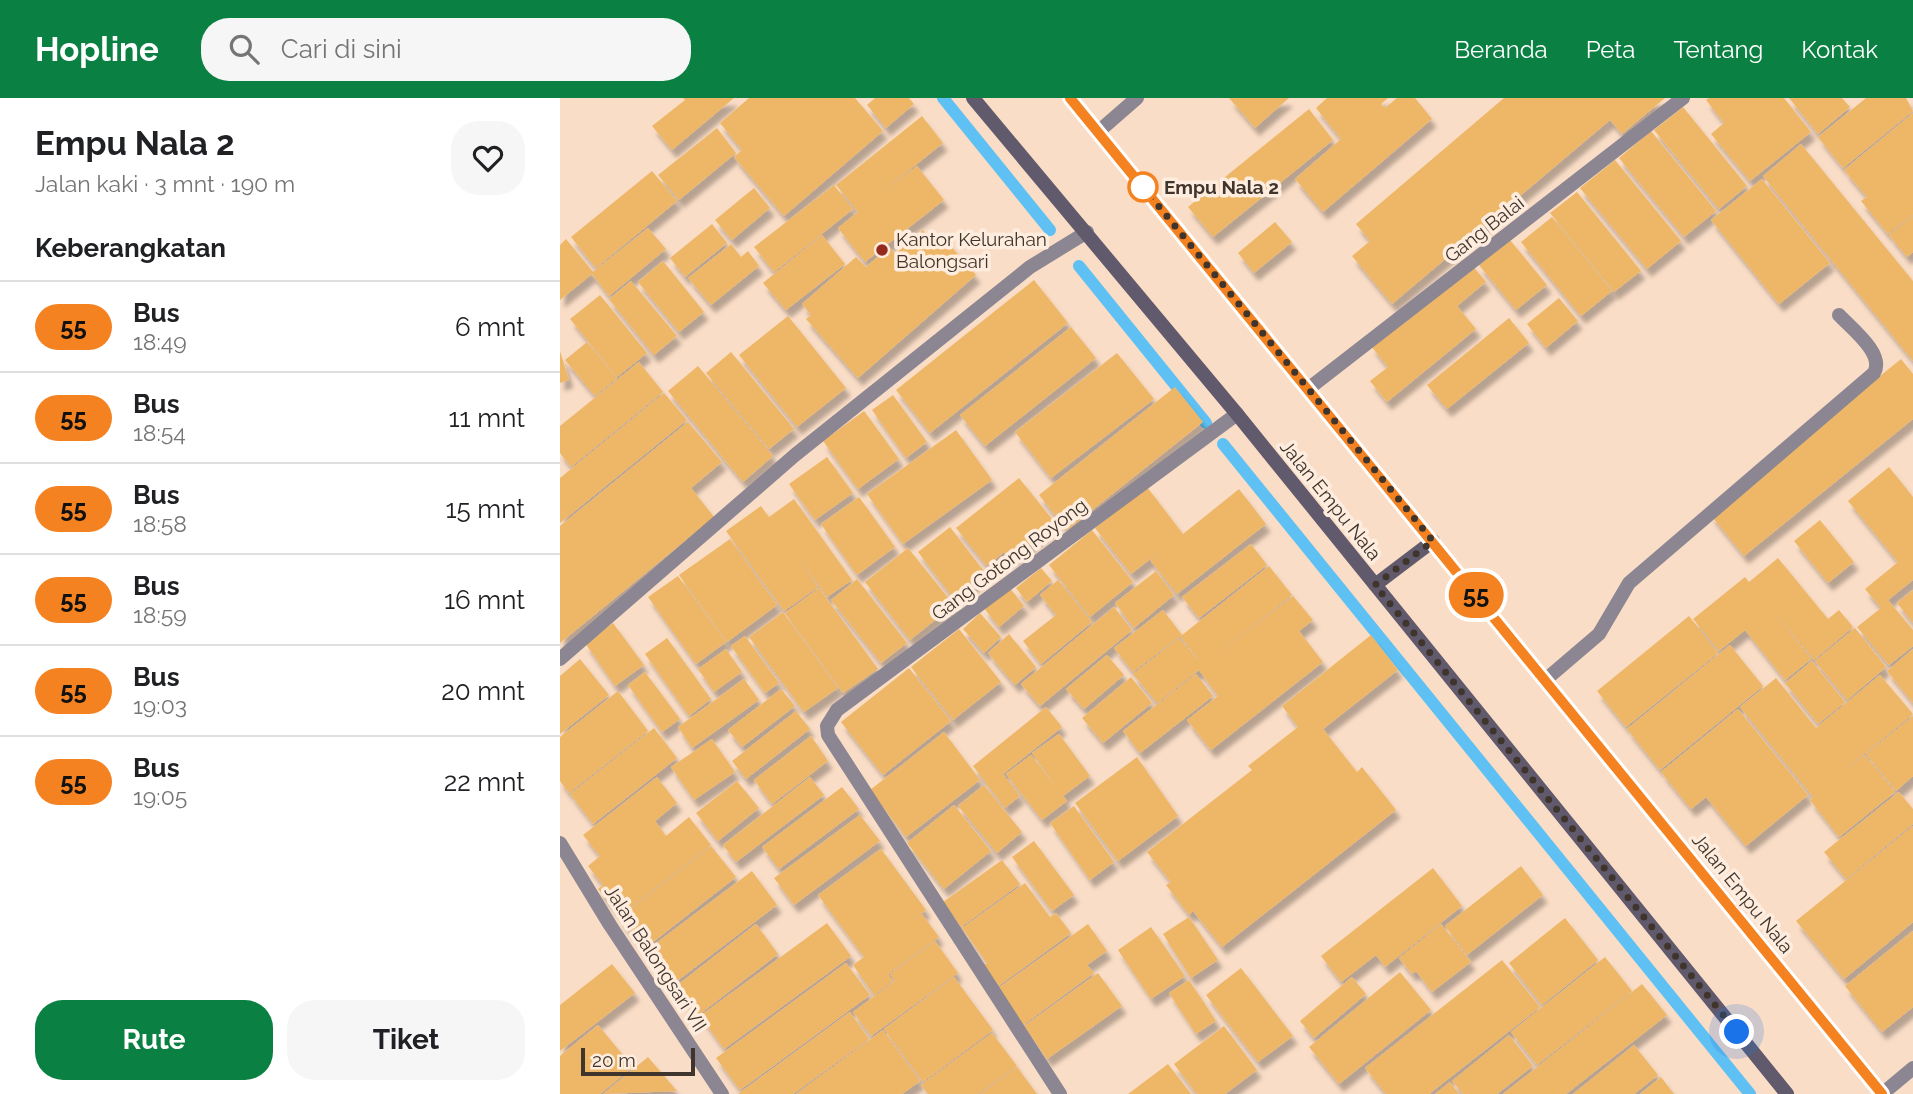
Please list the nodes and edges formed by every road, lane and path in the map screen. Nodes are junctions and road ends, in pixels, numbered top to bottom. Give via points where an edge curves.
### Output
1 (973, 98) edge
2 (1070, 98) edge
3 (1137, 98) edge
4 (1683, 98) edge
5 (1098, 132) junction
6 (1087, 232) junction
7 (1839, 315) dead end
8 (1308, 390) junction
9 (1237, 414) junction
10 (1433, 541) junction
11 (1375, 585) junction
12 (560, 659) edge
13 (1544, 681) junction
14 (560, 843) edge
15 (1913, 1068) edge
16 (722, 1094) edge
17 (1060, 1094) edge
18 (1787, 1094) edge
19 (1882, 1094) edge

1 - 6 main road, Jalan Empu Nala
2 - 5 main road, Jalan Empu Nala
3 - 5 street
4 - 8 street, Gang Balai
5 - 8 main road, Jalan Empu Nala
6 - 9 main road, Jalan Empu Nala
6 - 12 street via 1030,267 795,455
7 - 13 street via 1875,356 1874,373 1629,583 1599,634
8 - 10 main road, Jalan Empu Nala
9 - 11 main road, Jalan Empu Nala
9 - 17 street, Gang Gotong Royong via 837,710 827,726 828,735
10 - 11 main road
10 - 13 main road, Jalan Empu Nala
11 - 18 main road, Jalan Empu Nala
13 - 19 main road, Jalan Empu Nala
14 - 16 street, Jalan Balongsari VII
15 - 19 street

